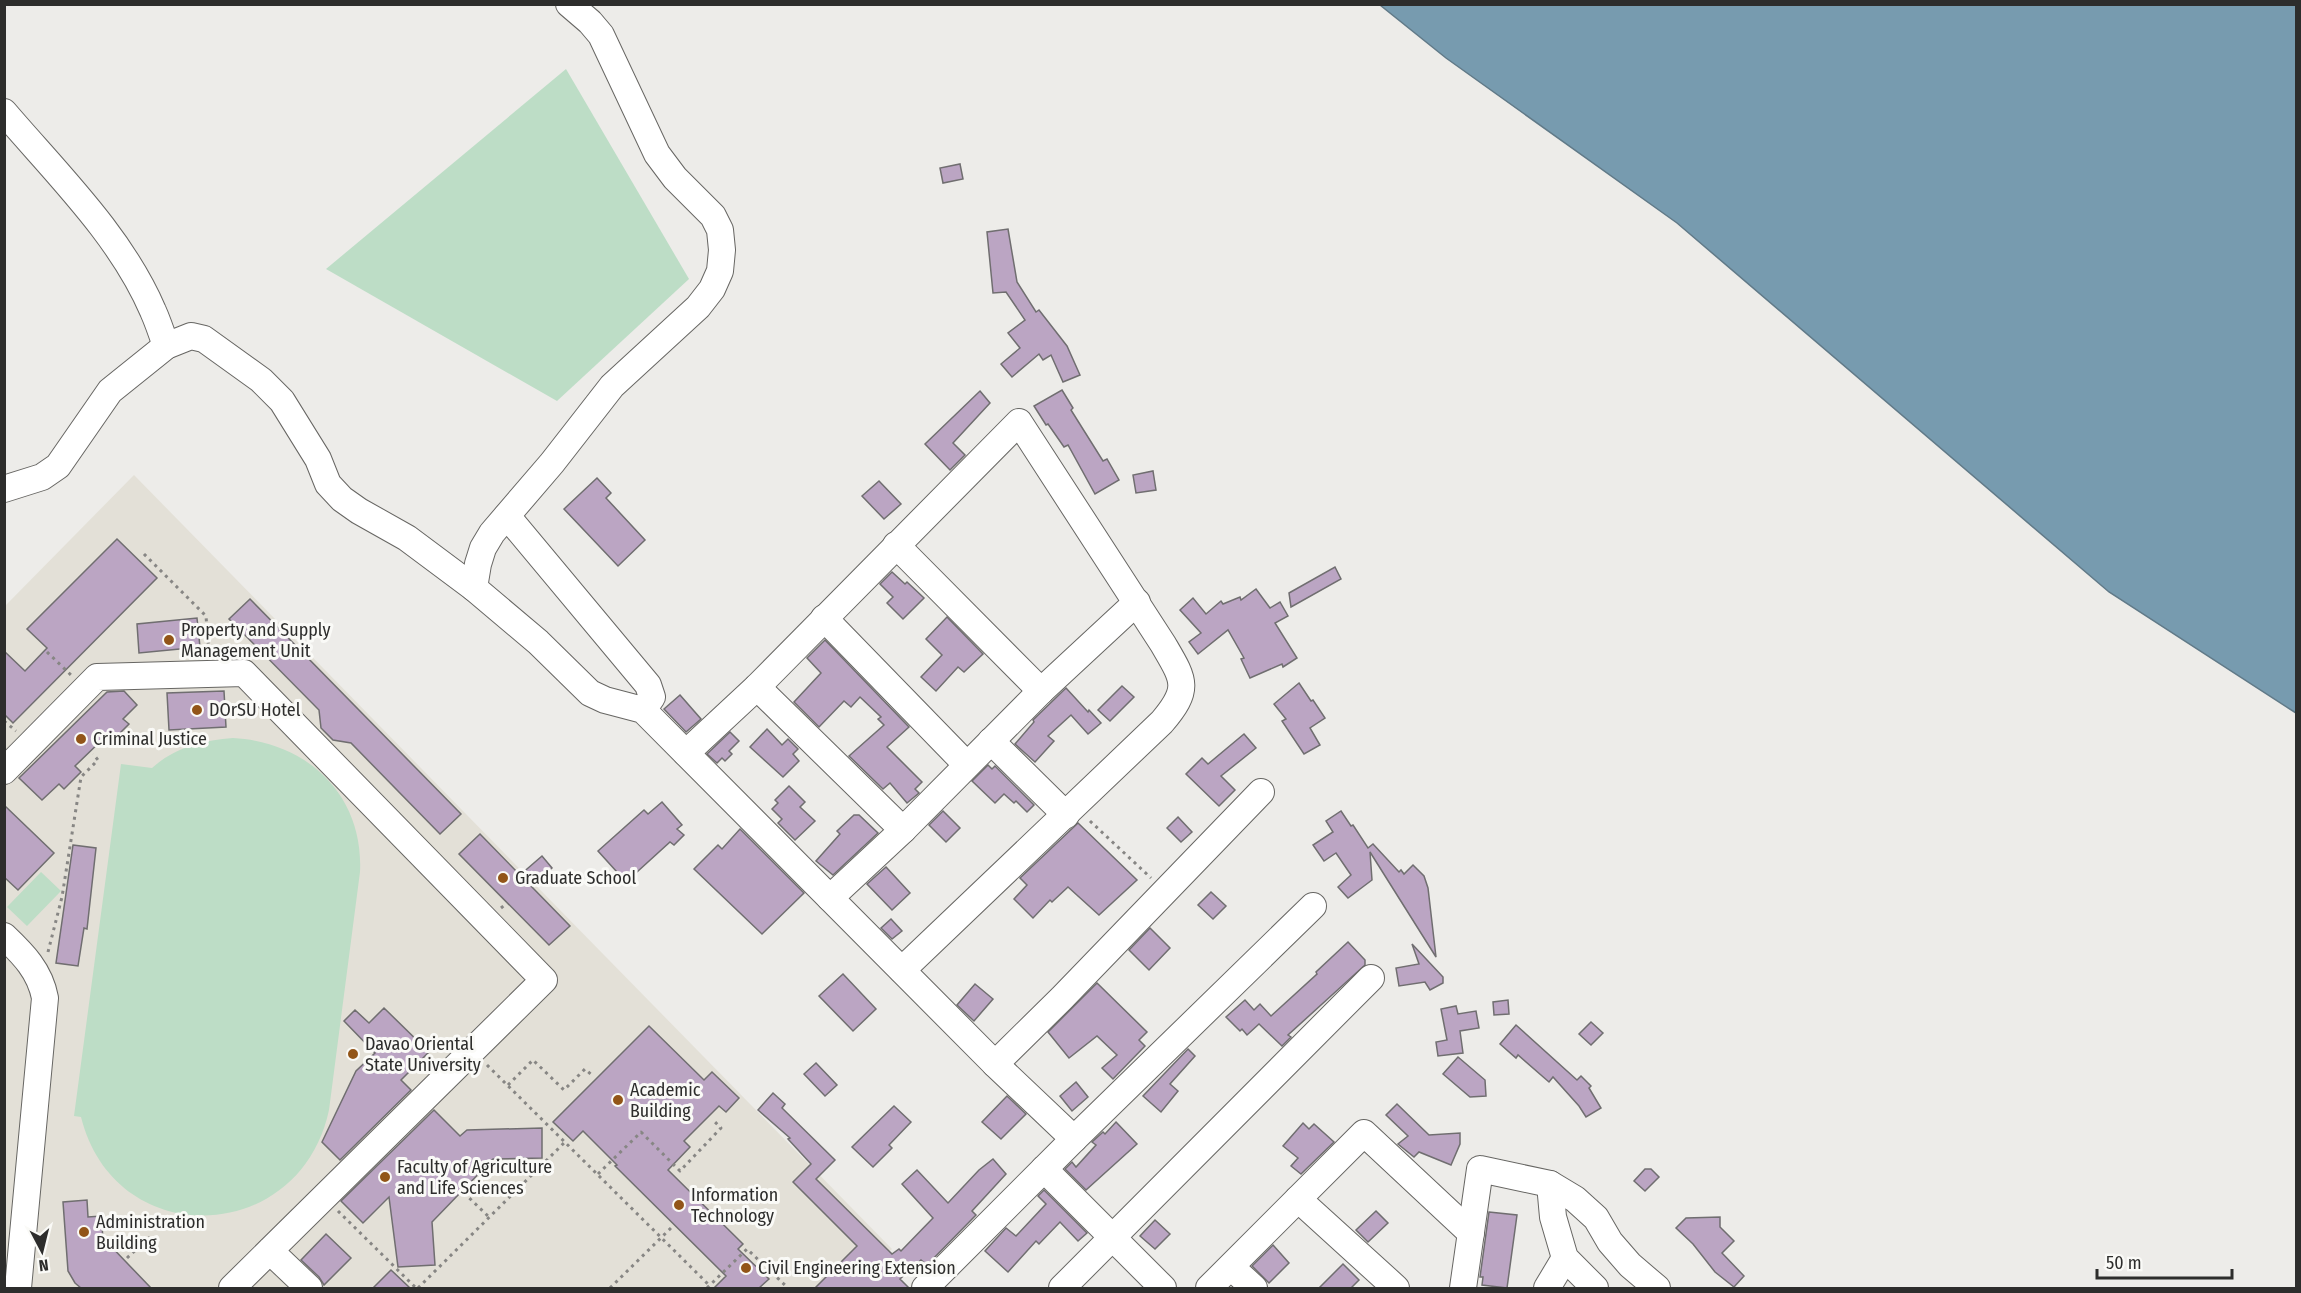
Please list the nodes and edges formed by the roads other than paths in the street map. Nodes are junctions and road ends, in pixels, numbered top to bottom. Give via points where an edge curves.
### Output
1 (569, 4) edge
2 (4, 112) edge
3 (166, 346) junction
4 (4, 489) edge
5 (507, 516) junction
6 (896, 545) junction
7 (474, 588) junction
8 (1137, 602) junction
9 (824, 618) junction
10 (757, 687) junction
11 (1041, 691) junction
12 (644, 710) junction
13 (992, 741) junction
14 (686, 753) junction
15 (968, 765) junction
16 (4, 771) edge
17 (1261, 792) dead end
18 (1070, 811) junction
19 (903, 830) junction
20 (830, 898) junction
21 (1313, 906) dead end
22 (4, 936) edge
23 (902, 970) junction
24 (1371, 978) dead end
25 (995, 1064) junction
26 (1074, 1139) junction
27 (1044, 1169) junction
28 (1550, 1184) junction
29 (1298, 1199) junction
30 (1471, 1233) junction
31 (1112, 1237) junction
32 (270, 1251) junction
33 (1565, 1258) junction
34 (1231, 1267) junction
35 (18, 1288) edge
36 (232, 1288) edge
37 (309, 1288) edge
38 (925, 1288) edge
39 (1062, 1288) edge
40 (1163, 1288) edge
41 (1209, 1288) edge
42 (1254, 1288) edge
43 (1396, 1288) edge
44 (1463, 1288) edge
45 (1547, 1288) edge
46 (1595, 1288) edge
47 (1657, 1288) edge

1 - 5 street via 601,35 657,154 713,216 720,230 720,271 698,307 612,386
2 - 3 street via 97,219 142,290
3 - 4 street via 110,392 58,466 42,477
3 - 7 street via 191,336 204,339 261,380 282,400 318,459 328,484 342,499 407,538
5 - 7 street via 483,548
5 - 12 street via 648,685 652,697
6 - 8 street via 1019,422
6 - 9 street
6 - 11 street
7 - 12 street via 590,693
8 - 11 street
8 - 18 street via 1182,679 1182,693 1162,722
9 - 10 street
9 - 15 street
10 - 14 street
10 - 19 street
11 - 13 street
12 - 14 street
13 - 15 street
13 - 18 street
14 - 20 street
15 - 19 street
16 - 32 street via 97,677 244,673 544,980
17 - 25 street
18 - 23 street
19 - 20 street
20 - 23 street
21 - 26 street
22 - 35 street via 39,976 45,1009
23 - 25 street
24 - 31 street
25 - 26 street
26 - 27 street
27 - 31 street
27 - 38 street
28 - 30 street via 1480,1169
28 - 33 street via 1553,1217
28 - 47 street via 1575,1198 1596,1218 1630,1265
29 - 30 street via 1364,1133
29 - 34 street
29 - 43 street
30 - 44 street
31 - 39 street
31 - 40 street
32 - 36 street
32 - 37 street
33 - 45 street
33 - 46 street
34 - 41 street
34 - 42 street

